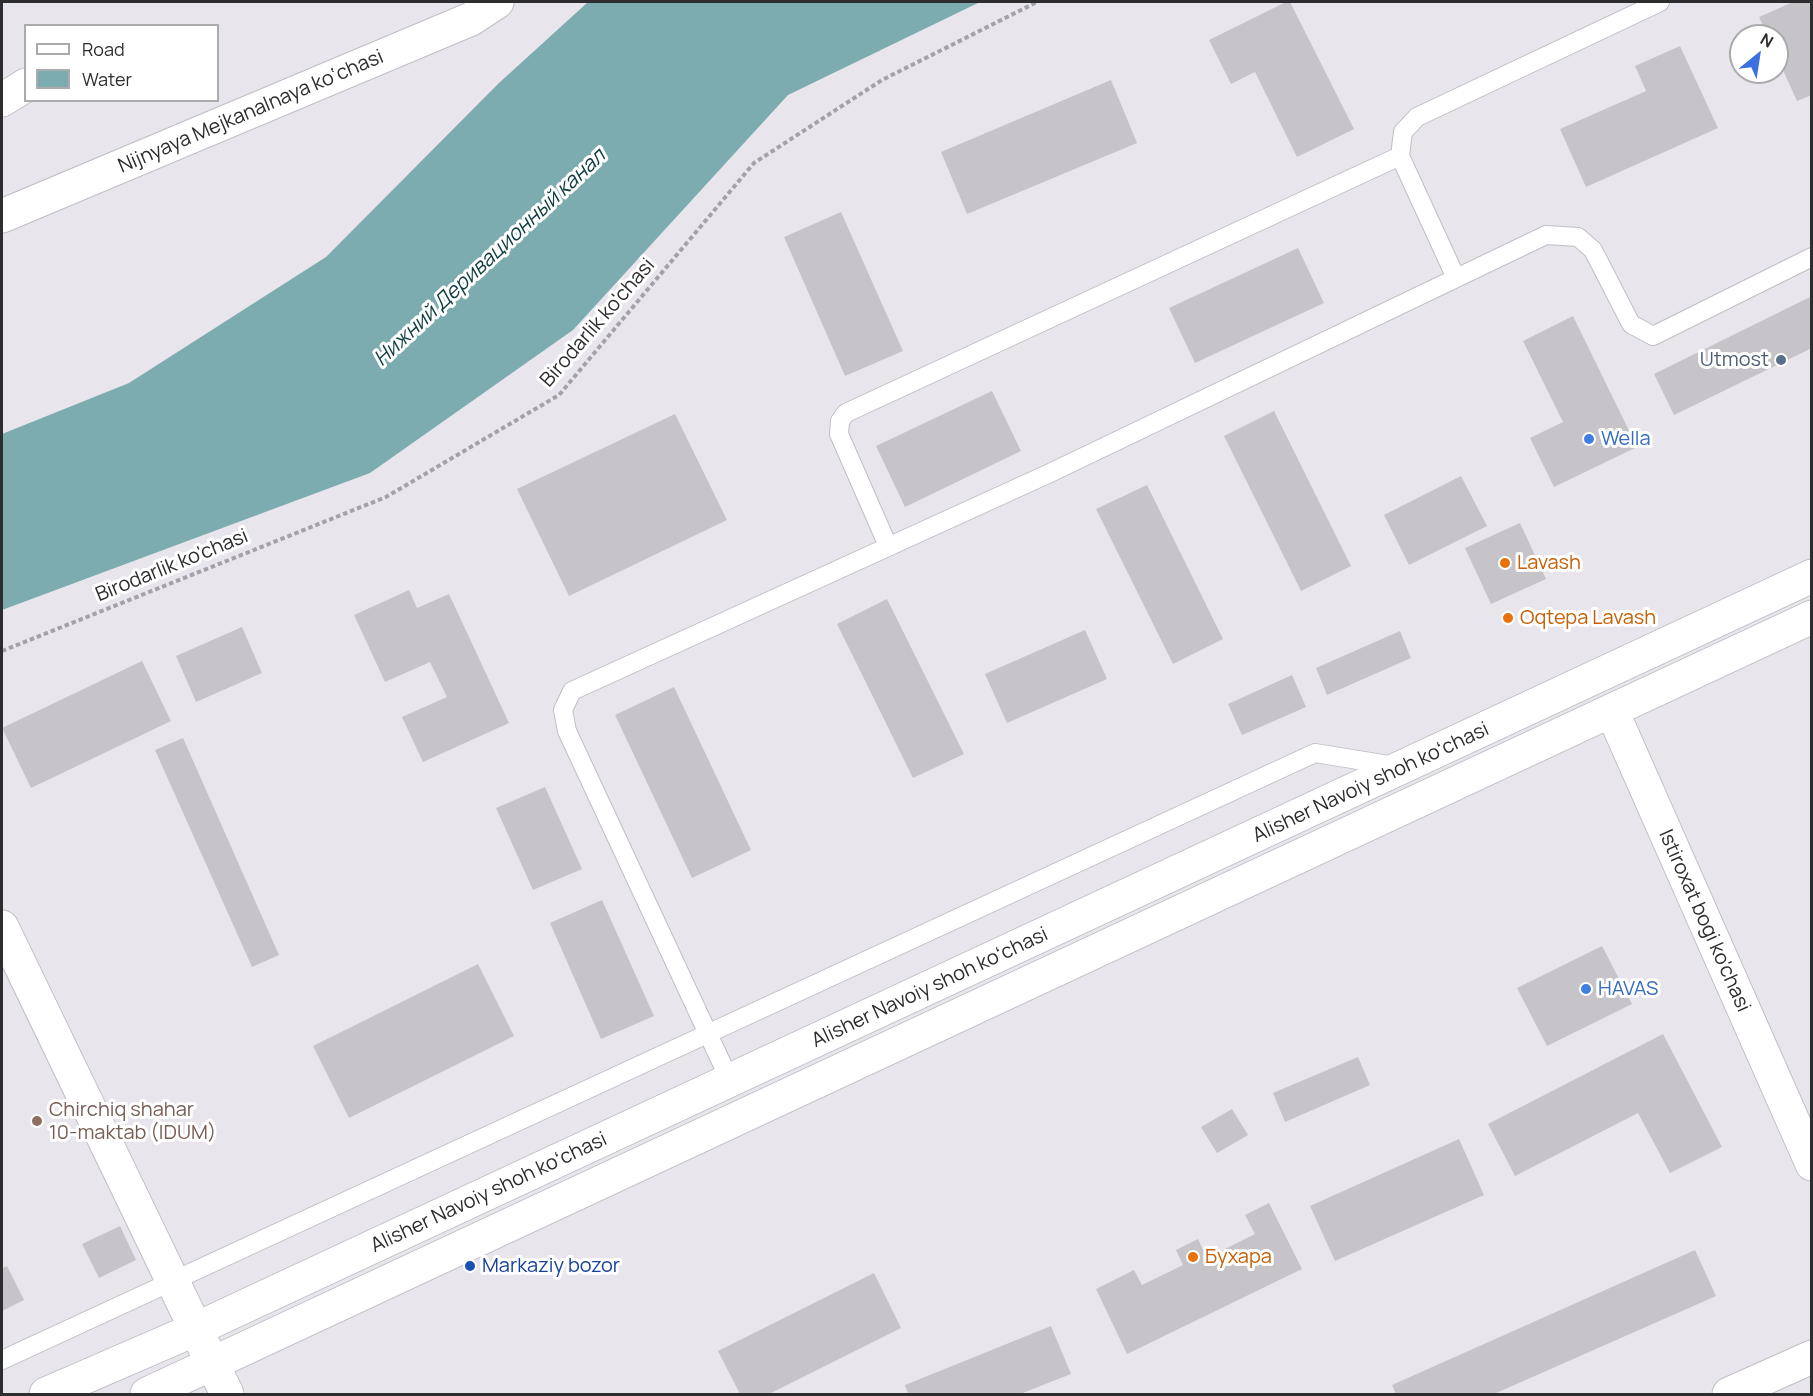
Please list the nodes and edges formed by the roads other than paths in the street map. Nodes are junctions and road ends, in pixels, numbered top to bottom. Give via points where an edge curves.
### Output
1 (497, 2) edge
2 (1660, 2) edge
3 (24, 86) edge
4 (2, 100) edge
5 (1400, 156) junction
6 (2, 216) edge
7 (1812, 257) edge
8 (1456, 278) junction
9 (888, 546) junction
10 (1812, 576) edge
11 (1812, 616) edge
12 (1596, 679) junction
13 (1612, 711) junction
14 (1405, 768) junction
15 (2, 927) edge
16 (708, 1034) junction
17 (730, 1081) junction
18 (1812, 1164) edge
19 (174, 1281) junction
20 (196, 1329) junction
21 (1812, 1357) edge
22 (2, 1360) edge
23 (213, 1366) junction
24 (46, 1395) edge
25 (147, 1395) edge
26 (227, 1395) edge
27 (1729, 1395) edge

1 - 6 main road, Nijnyaya Mejkanalnaya ko‘chasi via 471,19
2 - 5 lane via 1417,117 1403,132
3 - 4 main road
5 - 8 lane
5 - 9 lane via 846,413 840,421 839,434
7 - 8 lane via 1653,336 1631,324 1593,250 1578,237 1546,235
8 - 9 lane via 1050,474
9 - 16 lane via 596,678 572,691 563,710 567,731
10 - 12 main road, Alisher Navoiy shoh koʻchasi
11 - 13 main road, Alisher Navoiy shoh koʻchasi
12 - 13 main road, Istiroxat bogi ko'chasi
12 - 14 main road, Alisher Navoiy shoh koʻchasi
13 - 18 main road, Istiroxat bogi ko'chasi
13 - 23 main road, Alisher Navoiy shoh koʻchasi
14 - 16 lane via 1315,753
14 - 17 main road, Alisher Navoiy shoh koʻchasi
15 - 19 main road
16 - 17 lane
16 - 19 lane
17 - 20 main road, Alisher Navoiy shoh koʻchasi
19 - 20 main road
19 - 22 lane
20 - 23 main road
20 - 24 main road, Alisher Navoiy shoh koʻchasi
21 - 27 main road
23 - 25 main road, Alisher Navoiy shoh koʻchasi
23 - 26 main road

